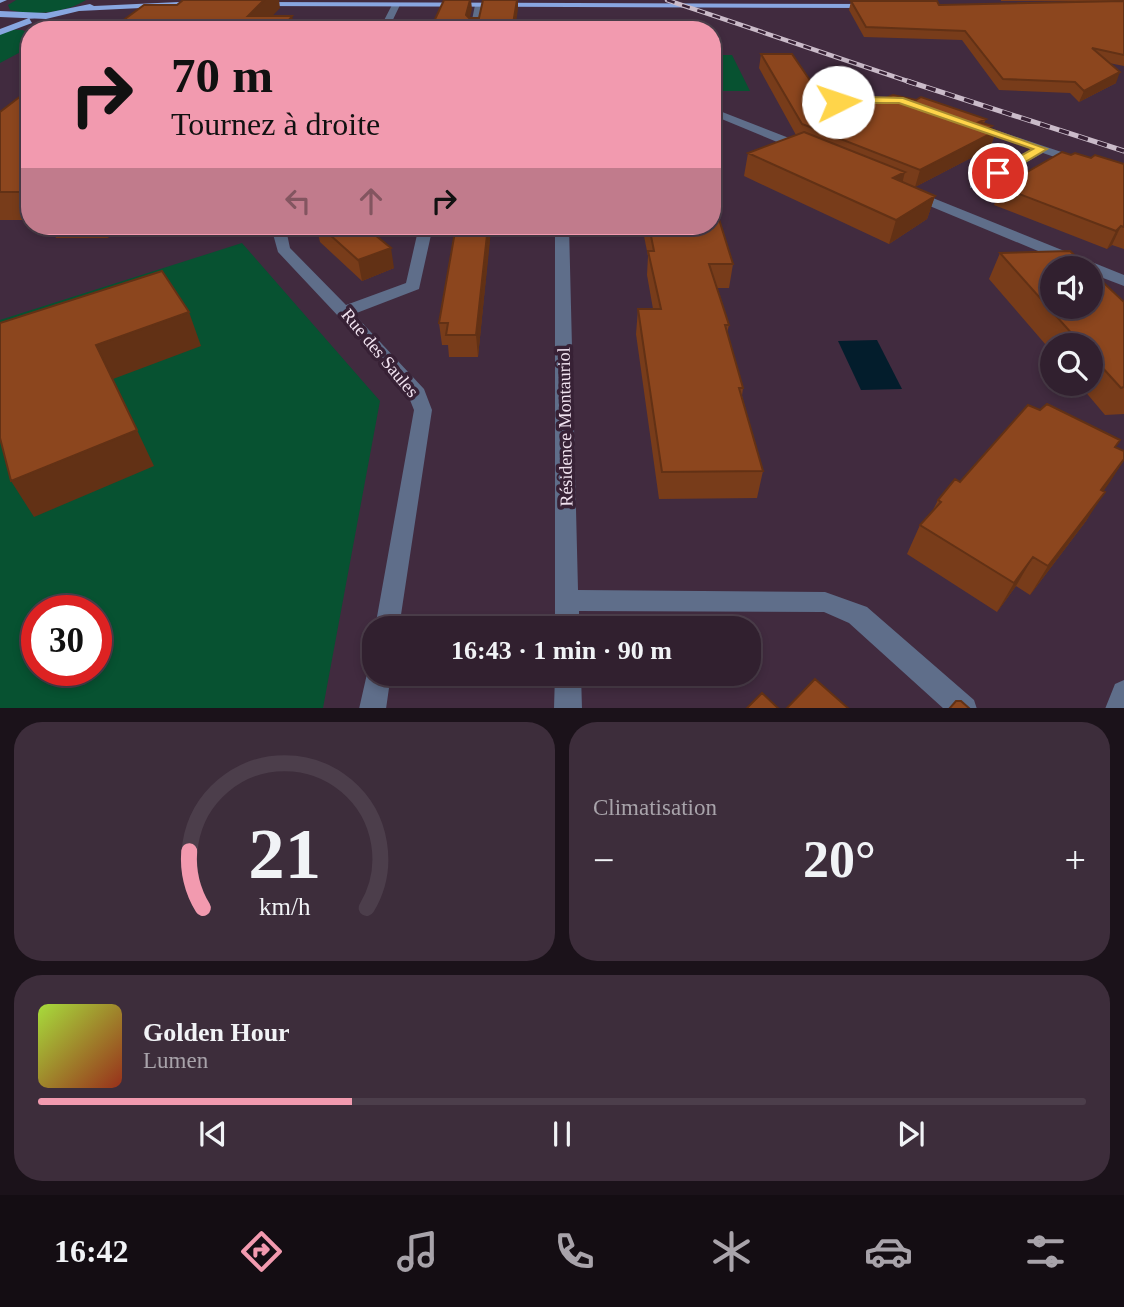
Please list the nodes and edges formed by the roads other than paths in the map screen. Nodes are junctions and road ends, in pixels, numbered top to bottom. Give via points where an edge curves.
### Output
1 (101, 0) edge
2 (139, 0) edge
3 (283, 2) edge
4 (191, 3) junction
5 (204, 4) edge
6 (243, 4) edge
7 (396, 5) junction
8 (479, 5) junction
9 (876, 6) edge
10 (81, 9) junction
11 (0, 15) edge
12 (46, 16) junction
13 (32, 21) edge
14 (388, 21) edge
15 (476, 21) edge
16 (21, 25) edge
17 (0, 32) edge
18 (822, 74) dead end
19 (913, 104) edge
20 (851, 106) junction
21 (721, 115) edge
22 (964, 122) edge
23 (809, 125) edge
24 (1042, 149) junction
25 (816, 154) edge
26 (1124, 177) edge
27 (975, 185) dead end
28 (905, 190) edge
29 (280, 235) edge
30 (424, 235) edge
31 (562, 235) edge
32 (1124, 281) edge
33 (346, 311) junction
34 (567, 600) junction
35 (389, 616) edge
36 (567, 616) edge
37 (376, 686) edge
38 (568, 686) edge
39 (372, 708) edge
40 (568, 708) edge
41 (963, 708) edge

1 - 10 main road
2 - 4 main road
3 - 6 main road
3 - 7 main road
4 - 5 main road
4 - 10 main road
7 - 8 main road
7 - 14 street
8 - 9 main road
8 - 15 street
10 - 12 main road
11 - 12 main road
12 - 13 main road
16 - 17 main road
18 - 20 street via 838,102
19 - 20 street via 885,99
20 - 23 street
21 - 25 street
22 - 24 street
24 - 26 street
24 - 27 street
28 - 32 street
29 - 33 street, Rue des Saules via 283,249
30 - 33 street via 413,286
31 - 34 street, Résidence Montauriol
33 - 35 street, Rue des Saules via 417,393 423,410
34 - 36 street, Résidence Montauriol
34 - 41 street via 825,602 858,615
37 - 39 street
38 - 40 street

